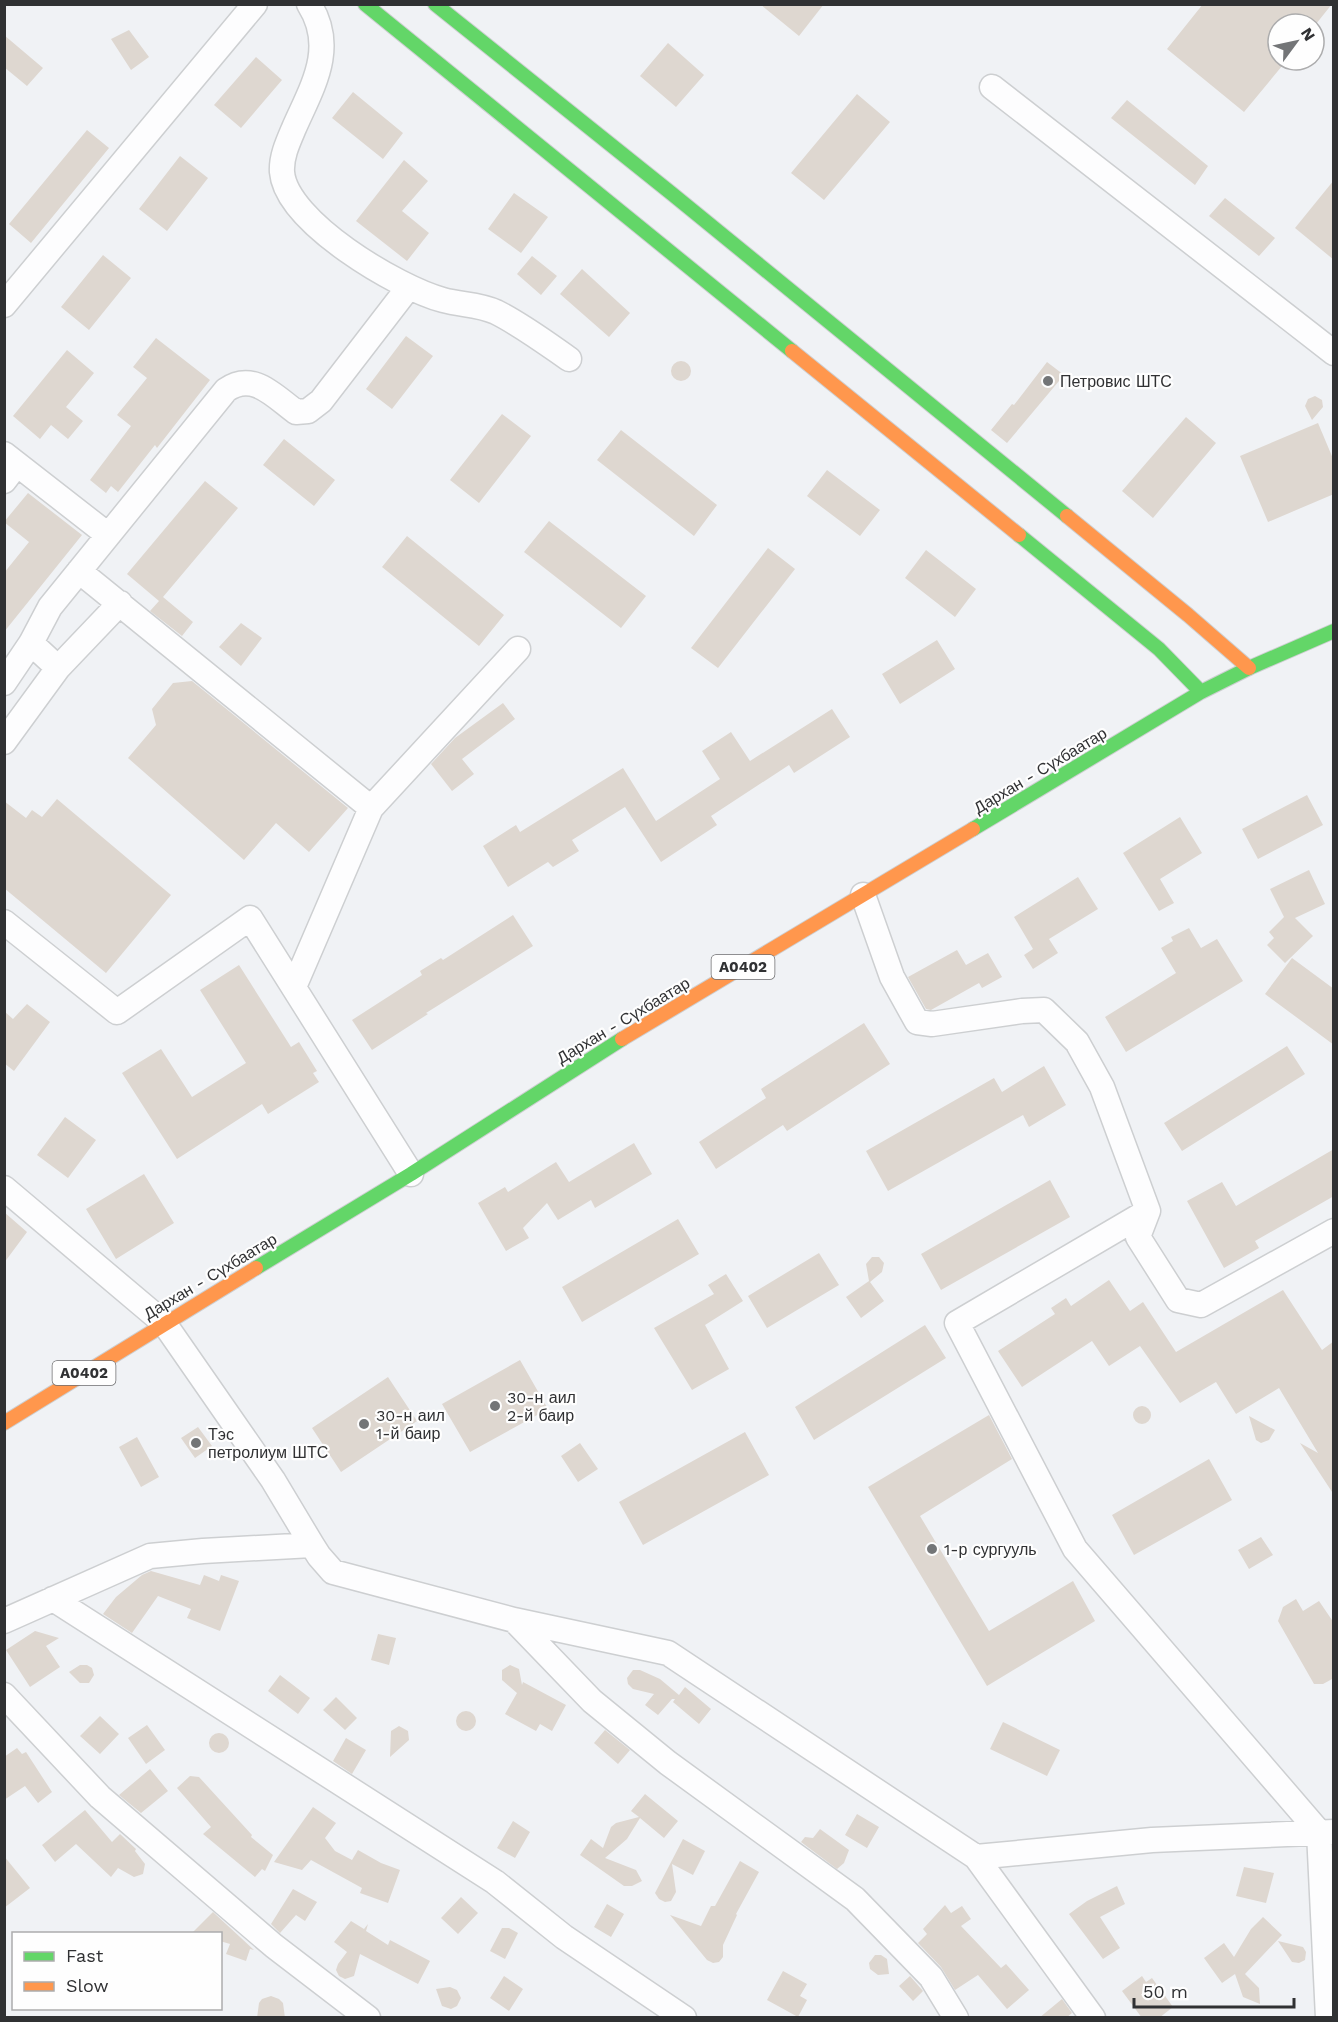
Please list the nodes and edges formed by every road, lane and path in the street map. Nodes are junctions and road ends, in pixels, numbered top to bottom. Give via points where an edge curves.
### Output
1 (255, 4) edge
2 (309, 4) edge
3 (365, 4) edge
4 (435, 4) edge
5 (992, 87) dead end
6 (576, 117) junction
7 (560, 121) dead end
8 (548, 137) dead end
9 (548, 153) junction
10 (408, 288) junction
11 (4, 305) edge
12 (1334, 353) edge
13 (569, 359) dead end
14 (9, 466) edge
15 (108, 534) junction
16 (79, 571) junction
17 (120, 603) junction
18 (1334, 631) edge
19 (31, 643) junction
20 (518, 649) dead end
21 (58, 668) junction
22 (1249, 668) junction
23 (4, 683) edge
24 (1201, 692) junction
25 (4, 742) edge
26 (371, 808) junction
27 (863, 895) junction
28 (4, 922) edge
29 (294, 987) junction
30 (411, 1174) junction
31 (4, 1188) edge
32 (1148, 1211) junction
33 (1334, 1231) edge
34 (164, 1323) junction
35 (4, 1423) edge
36 (312, 1545) junction
37 (53, 1599) junction
38 (514, 1620) junction
39 (4, 1621) edge
40 (4, 1695) edge
41 (1326, 1832) edge
42 (976, 1857) junction
43 (368, 2018) edge
44 (684, 2018) edge
45 (956, 2018) edge
46 (1093, 2018) edge
47 (1328, 2018) edge

1 - 11 street
2 - 10 street via 317,16 322,39 320,69 290,139 282,163 283,179 306,217 334,241
3 - 9 main road
4 - 6 main road
5 - 12 street
6 - 7 main road
6 - 22 main road
8 - 9 main road
9 - 24 main road via 1159,649
10 - 13 street via 497,313
10 - 15 street via 321,401 308,411 296,412 261,386 248,382 236,383 226,390
14 - 15 street
15 - 16 street
16 - 17 street
16 - 19 street via 50,607
17 - 21 street
17 - 26 street
18 - 22 main road, Дархан - Сүхбаатар / A0402
19 - 21 street
19 - 23 street
20 - 26 street
21 - 25 street
22 - 24 main road, Дархан - Сүхбаатар / A0402
24 - 27 main road, Дархан - Сүхбаатар / A0402
26 - 29 street
27 - 30 main road, Дархан - Сүхбаатар / A0402 via 594,1056
27 - 32 street via 892,976 917,1022 932,1024 1044,1010 1077,1042 1102,1087
28 - 29 street via 117,1012 250,918
29 - 30 street
30 - 34 main road, Дархан - Сүхбаатар / A0402
31 - 34 street
32 - 33 street via 1138,1237 1178,1300 1201,1305
32 - 41 street via 957,1323 1075,1550
34 - 35 main road, Дархан - Сүхбаатар / A0402
34 - 36 street via 273,1480
36 - 37 street via 150,1556
36 - 38 street via 333,1572
37 - 39 street
37 - 44 street via 495,1882 564,1937
38 - 42 street via 668,1653
38 - 45 street via 592,1701 668,1763 855,1899 931,1977
40 - 43 street via 100,1797 274,1946
41 - 42 street via 1152,1840
41 - 47 street
42 - 46 street

